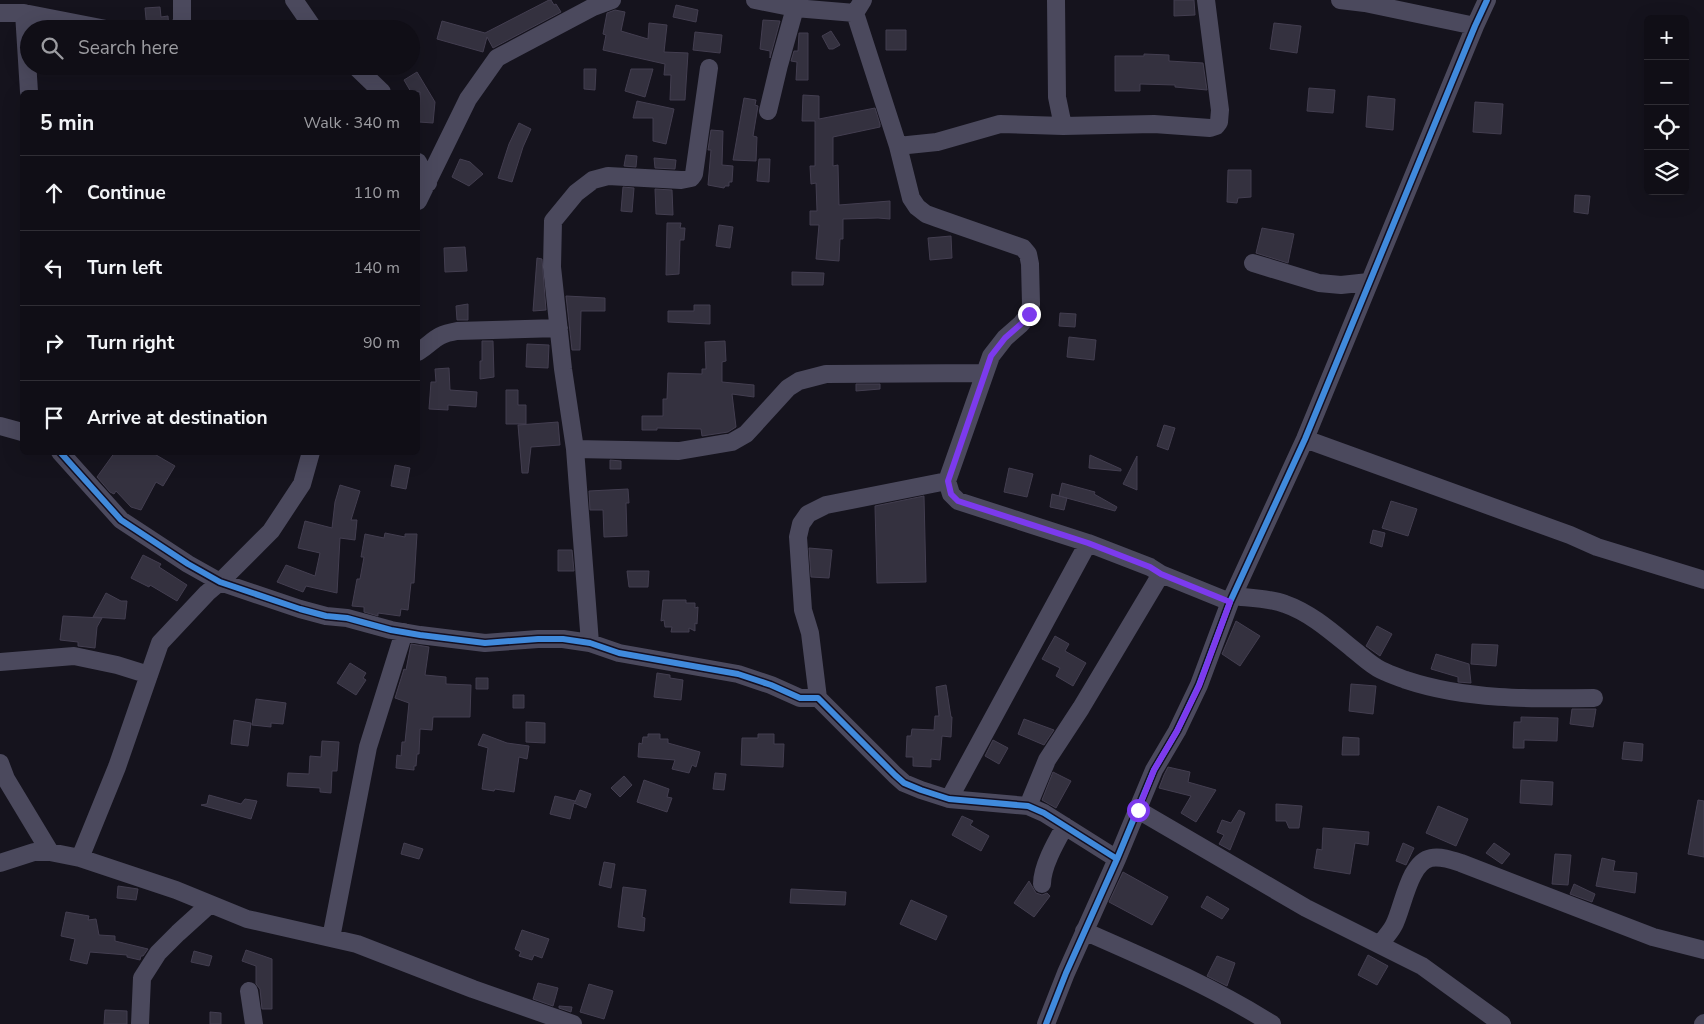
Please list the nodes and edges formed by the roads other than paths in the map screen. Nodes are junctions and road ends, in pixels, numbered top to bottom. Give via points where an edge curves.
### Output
1 (182, 0) edge
2 (294, 0) edge
3 (612, 0) edge
4 (755, 0) edge
5 (1056, 0) edge
6 (1206, 0) edge
7 (1340, 0) edge
8 (1487, 0) edge
9 (859, 6) edge
10 (794, 8) junction
11 (0, 13) edge
12 (24, 13) junction
13 (24, 20) edge
14 (60, 20) edge
15 (182, 20) edge
16 (308, 20) edge
17 (1475, 26) junction
18 (709, 68) dead end
19 (28, 75) edge
20 (364, 75) edge
21 (29, 90) edge
22 (380, 90) edge
23 (768, 112) dead end
24 (1063, 126) junction
25 (898, 146) junction
26 (420, 166) edge
27 (428, 183) junction
28 (420, 197) edge
29 (1253, 263) dead end
30 (1369, 282) junction
31 (559, 328) junction
32 (420, 350) edge
33 (985, 373) junction
34 (0, 426) edge
35 (20, 431) edge
36 (1305, 439) junction
37 (575, 449) junction
38 (63, 455) edge
39 (310, 455) edge
40 (948, 481) junction
41 (1088, 543) junction
42 (1161, 574) junction
43 (1704, 580) edge
44 (220, 582) junction
45 (1231, 599) junction
46 (404, 632) junction
47 (590, 643) junction
48 (0, 662) edge
49 (149, 675) junction
50 (818, 698) junction
51 (1594, 698) dead end
52 (0, 763) edge
53 (949, 799) junction
54 (1028, 806) junction
55 (1138, 810) junction
56 (1065, 826) junction
57 (50, 852) junction
58 (80, 858) junction
59 (1117, 860) junction
60 (0, 863) edge
61 (1042, 884) dead end
62 (210, 904) junction
63 (1084, 931) junction
64 (331, 938) junction
65 (1380, 944) junction
66 (1704, 950) edge
67 (249, 991) dead end
68 (140, 1024) edge
69 (254, 1024) edge
70 (573, 1024) edge
71 (1046, 1024) edge
72 (1272, 1024) edge
73 (1502, 1024) edge

1 - 15 street
2 - 16 street
3 - 27 street via 497,58 468,99
4 - 10 street
5 - 24 street via 1057,97
6 - 24 street via 1220,110 1216,126
7 - 17 street
8 - 17 street
9 - 10 street
9 - 25 street
10 - 23 street
11 - 12 street
12 - 13 street
12 - 14 street
17 - 30 street
18 - 31 street via 691,178 608,176 593,180 576,193 553,221 552,267
19 - 21 street
20 - 22 street
24 - 25 street via 1000,124 938,142
25 - 33 street via 916,207 932,216 1023,248 1028,254 1032,304 1029,314 991,356
26 - 27 street
27 - 28 street
29 - 30 street via 1319,283
30 - 36 street
31 - 32 street via 442,333
31 - 37 street
33 - 37 street via 826,374 799,381 788,388 746,434 732,442 679,451
33 - 40 street
34 - 35 street
36 - 43 street via 1597,547
36 - 45 street
37 - 47 street
38 - 44 street via 121,520
39 - 44 street via 302,484 271,531
40 - 41 street via 951,494 958,501
40 - 50 street via 826,506 808,514 801,524 798,553 803,610 810,633
41 - 42 street
41 - 53 street
42 - 45 street
42 - 54 street via 1047,760
44 - 46 street via 300,609
44 - 49 street via 160,643
45 - 51 street via 1268,600 1301,611 1381,670 1425,686 1449,692 1511,698
45 - 55 street via 1199,686 1154,770
46 - 47 street via 485,643 563,639
46 - 64 street via 368,747
47 - 50 street via 619,653 738,674 800,698
48 - 49 street via 74,656
49 - 58 street via 117,767
50 - 53 street via 904,783
52 - 57 street via 6,779
53 - 54 street
54 - 56 street
55 - 59 street
55 - 65 street via 1306,908
56 - 59 street
56 - 61 street via 1044,870
57 - 58 street
57 - 60 street via 34,852
58 - 62 street
59 - 63 street
62 - 64 street via 246,920
62 - 68 street via 158,952 142,978
63 - 71 street
63 - 72 street via 1172,969
64 - 70 street via 357,944
65 - 66 street via 1394,925 1419,865 1428,858 1440,858 1462,863 1653,937
65 - 73 street via 1422,966
67 - 69 street

